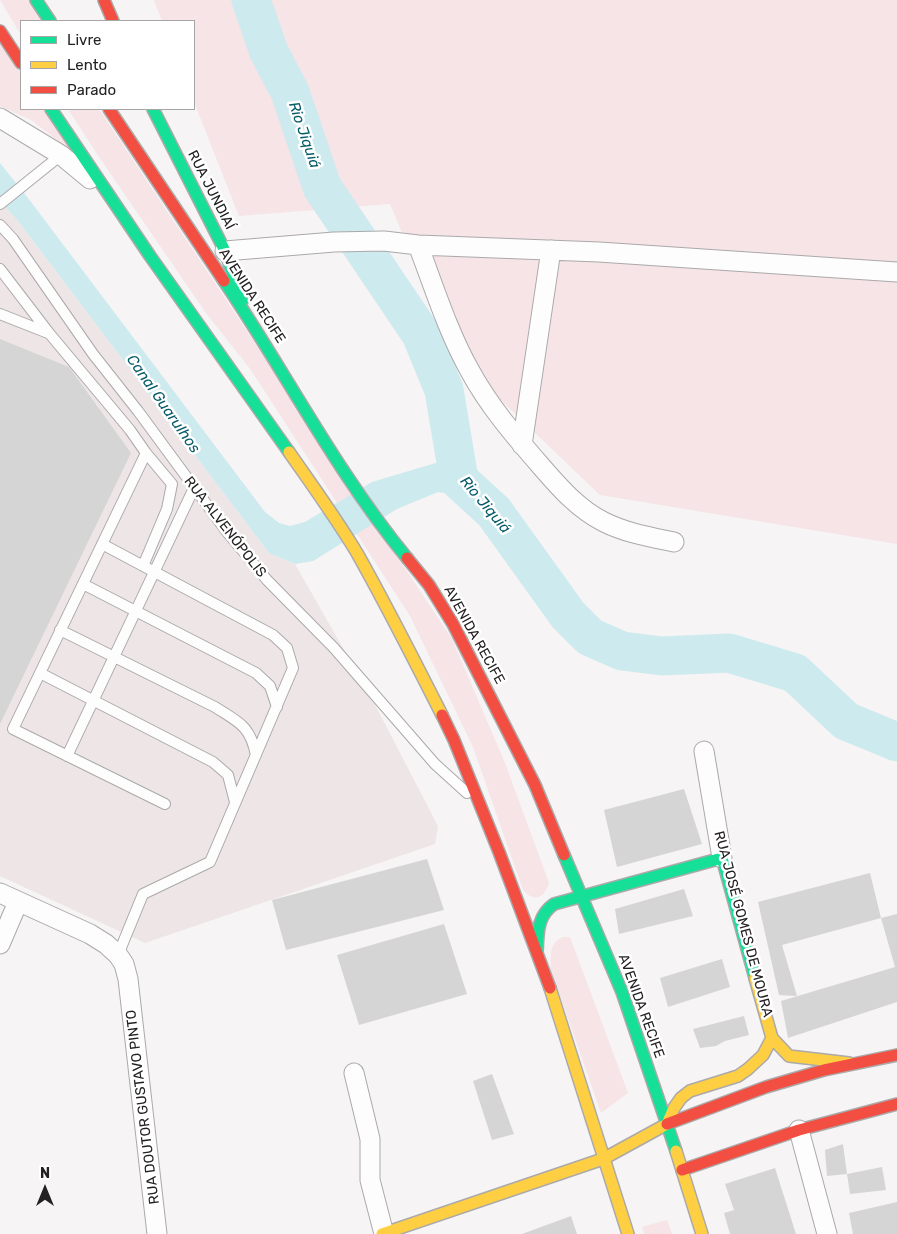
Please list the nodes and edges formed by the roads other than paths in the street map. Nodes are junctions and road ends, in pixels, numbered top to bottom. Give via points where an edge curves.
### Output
1 (36, 0) edge
2 (104, 0) edge
3 (49, 20) edge
4 (113, 20) edge
5 (0, 31) edge
6 (20, 61) edge
7 (52, 110) edge
8 (110, 110) edge
9 (154, 110) edge
10 (0, 118) edge
11 (61, 155) junction
12 (104, 190) junction
13 (0, 204) edge
14 (0, 225) edge
15 (418, 245) junction
16 (551, 250) junction
17 (225, 251) junction
18 (0, 269) edge
19 (897, 272) edge
20 (0, 314) edge
21 (247, 315) junction
22 (49, 333) junction
23 (522, 445) junction
24 (146, 453) junction
25 (194, 488) junction
26 (674, 542) dead end
27 (102, 544) junction
28 (143, 566) junction
29 (153, 572) junction
30 (83, 584) junction
31 (135, 610) junction
32 (60, 630) junction
33 (113, 656) junction
34 (40, 673) junction
35 (93, 700) junction
36 (277, 707) junction
37 (704, 751) dead end
38 (256, 754) junction
39 (67, 756) junction
40 (236, 802) junction
41 (165, 804) dead end
42 (480, 805) junction
43 (722, 858) junction
44 (0, 893) edge
45 (582, 895) junction
46 (18, 902) junction
47 (0, 944) edge
48 (536, 952) junction
49 (118, 955) junction
50 (772, 1038) junction
51 (897, 1055) edge
52 (854, 1064) junction
53 (354, 1073) dead end
54 (897, 1104) edge
55 (667, 1124) junction
56 (799, 1130) junction
57 (603, 1159) junction
58 (682, 1170) junction
59 (157, 1234) edge
60 (383, 1234) edge
61 (628, 1234) edge
62 (702, 1234) edge
63 (827, 1234) edge

1 - 3 main road
2 - 4 main road
5 - 6 main road
7 - 12 main road
8 - 21 main road, AVENIDA RECIFE
9 - 17 main road, RUA JUNDIAÍ
10 - 11 street
11 - 12 street
11 - 13 lane
12 - 42 main road via 356,552 454,740
14 - 25 lane, RUA ALVENÓPOLIS
15 - 16 street
15 - 17 street via 384,241 334,242
15 - 23 street via 469,370
16 - 19 street
16 - 23 street
17 - 21 main road, RUA JUNDIAÍ
18 - 22 lane
20 - 22 lane
21 - 45 main road, AVENIDA RECIFE via 349,479 388,535 429,585 453,624 535,785
22 - 24 lane
23 - 26 street via 570,499 590,514 605,523
24 - 27 lane
24 - 28 lane via 172,484 168,509
25 - 29 lane
25 - 42 lane, RUA ALVENÓPOLIS via 267,580 334,648 435,764
27 - 28 lane
27 - 30 lane
28 - 29 lane
29 - 31 lane
29 - 36 lane via 254,624 287,648 293,668
30 - 31 lane
30 - 32 lane
31 - 33 lane
31 - 36 lane via 256,673 270,686
32 - 33 lane
32 - 34 lane
33 - 35 lane
33 - 38 lane via 236,720 249,732
34 - 35 lane
34 - 39 lane via 13,729
35 - 39 lane
35 - 40 lane via 213,762 228,775
36 - 38 lane
37 - 43 street, RUA JOSÉ GOMES DE MOURA
38 - 40 lane
39 - 41 lane
40 - 49 lane via 210,862 143,894
42 - 48 main road
43 - 45 main road
43 - 50 main road, RUA JOSÉ GOMES DE MOURA
44 - 46 street
45 - 48 main road via 554,904 540,917
45 - 55 main road, AVENIDA RECIFE via 622,992
46 - 47 street
46 - 49 street via 90,934
48 - 57 main road
49 - 59 street, RUA DOUTOR GUSTAVO PINTO via 128,979
50 - 52 main road via 794,1057
50 - 55 main road via 763,1055 748,1070 690,1091 681,1098
51 - 52 main road
52 - 55 main road via 766,1087
53 - 60 street via 370,1139 370,1180
54 - 56 main road
55 - 57 main road
55 - 58 main road, AVENIDA RECIFE
56 - 58 main road
56 - 63 street
57 - 60 main road
57 - 61 main road
58 - 62 main road, AVENIDA RECIFE

